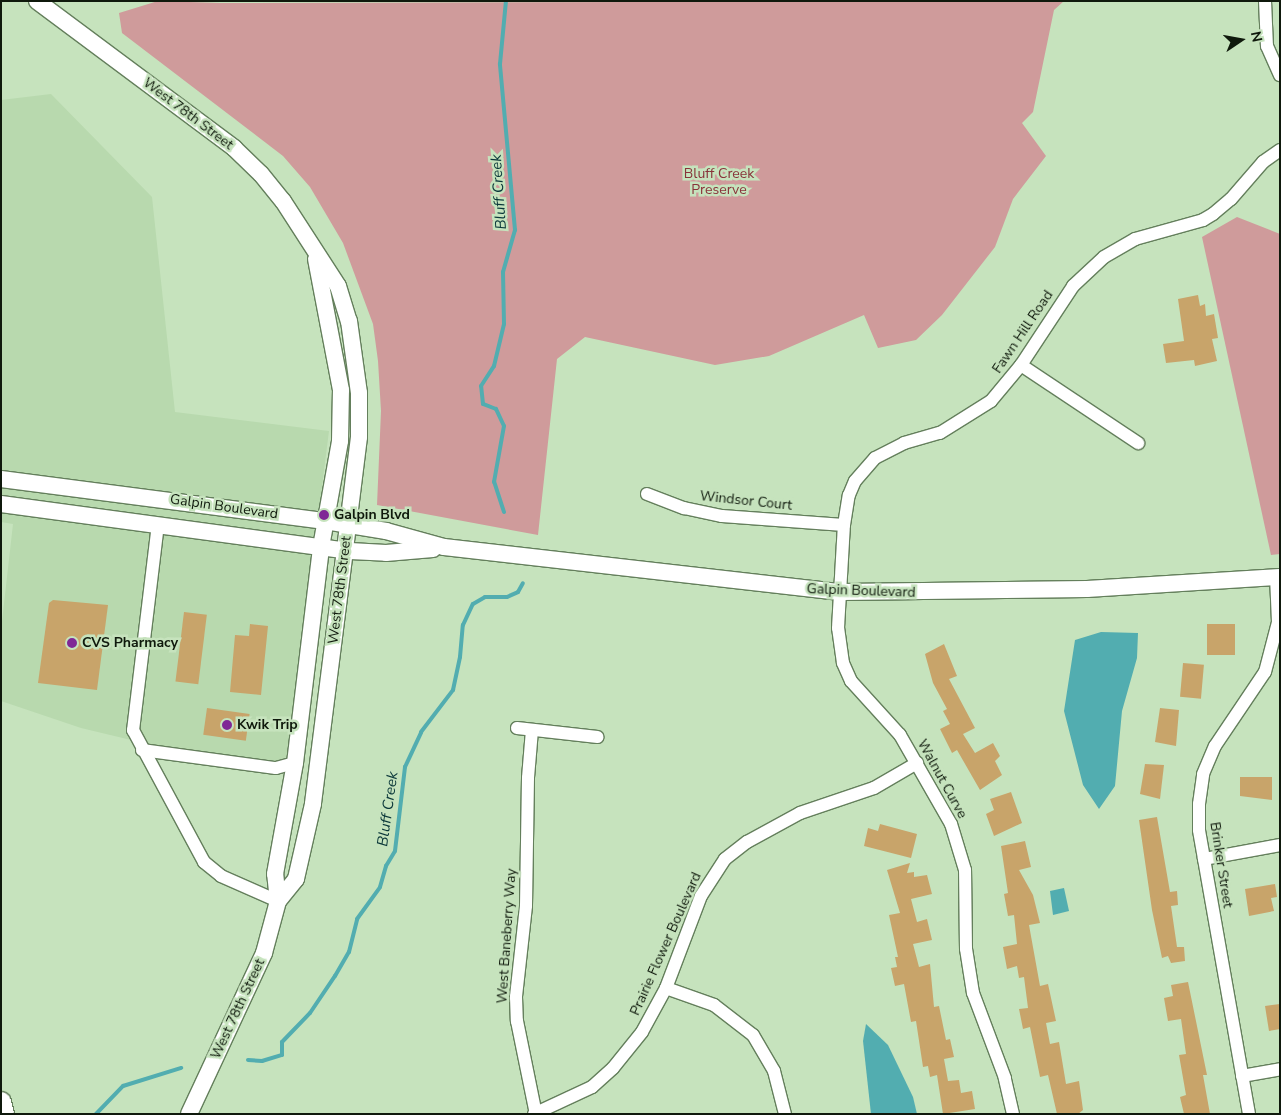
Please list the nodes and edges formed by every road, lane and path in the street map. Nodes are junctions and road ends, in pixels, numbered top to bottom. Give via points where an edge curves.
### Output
1 (37, 1) edge
2 (1265, 1) edge
3 (1280, 75) edge
4 (1280, 150) edge
5 (314, 250) junction
6 (1021, 365) junction
7 (1138, 443) dead end
8 (1, 480) edge
9 (647, 494) dead end
10 (1, 504) edge
11 (325, 521) junction
12 (158, 524) junction
13 (844, 525) junction
14 (348, 526) junction
15 (321, 547) junction
16 (444, 547) junction
17 (345, 550) junction
18 (1278, 577) edge
19 (842, 592) junction
20 (516, 728) dead end
21 (532, 730) junction
22 (597, 737) dead end
23 (142, 750) junction
24 (295, 763) junction
25 (917, 763) junction
26 (1280, 845) edge
27 (1204, 860) junction
28 (278, 901) junction
29 (666, 988) junction
30 (1280, 1069) edge
31 (1242, 1076) junction
32 (1, 1102) edge
33 (4, 1114) edge
34 (190, 1114) edge
35 (535, 1114) edge
36 (785, 1114) edge
37 (1013, 1114) edge
38 (1249, 1114) edge

1 - 5 street, West 78th Street via 234,148 283,201
2 - 3 street via 1267,46
4 - 6 street, Fawn Hill Road via 1213,214 1203,220 1135,239 1104,257 1073,286
5 - 11 street, West 78th Street via 340,390 340,440
5 - 14 street, West 78th Street via 338,286 355,353 358,437
6 - 7 street
6 - 13 street, Fawn Hill Road via 991,401 974,415 940,433 887,450 875,458 855,481
8 - 11 street, Galpin Boulevard
9 - 13 street, Windsor Court via 684,508 722,516
10 - 12 street, Galpin Boulevard
11 - 14 street, Galpin Boulevard
11 - 15 street, West 78th Street
12 - 15 street, Galpin Boulevard
12 - 23 street via 133,730
13 - 19 street, Fawn Hill Road
14 - 16 street, Galpin Boulevard via 386,531
14 - 17 street, West 78th Street
15 - 17 street, Galpin Boulevard
15 - 24 street, West 78th Street
16 - 17 street, Galpin Boulevard via 386,553
16 - 19 street, Galpin Boulevard
17 - 28 street, West 78th Street via 313,804 296,879
18 - 19 street, Galpin Boulevard via 1087,589
18 - 27 street, Brinker Street via 1278,622 1265,672 1215,746 1203,774 1199,830
19 - 25 street, Walnut Curve via 838,628 843,663 851,681 885,715
20 - 21 street
21 - 22 street
21 - 35 street, West Baneberry Way via 526,906 516,997
23 - 24 street via 276,768
23 - 28 street via 204,862 221,876
24 - 28 street, West 78th Street via 275,874
25 - 29 street, Prairie Flower Boulevard via 874,788 800,813 747,842 725,859 701,896
25 - 37 street, Walnut Curve via 951,824 959,847 965,870 966,949 973,993 1004,1078
26 - 27 street
27 - 31 street, Brinker Street
28 - 34 street, West 78th Street via 264,953
29 - 35 street, Prairie Flower Boulevard via 642,1032 613,1068 592,1087
29 - 36 street via 714,1005 752,1034 774,1071
30 - 31 street
31 - 38 street, Brinker Street
32 - 33 main road

